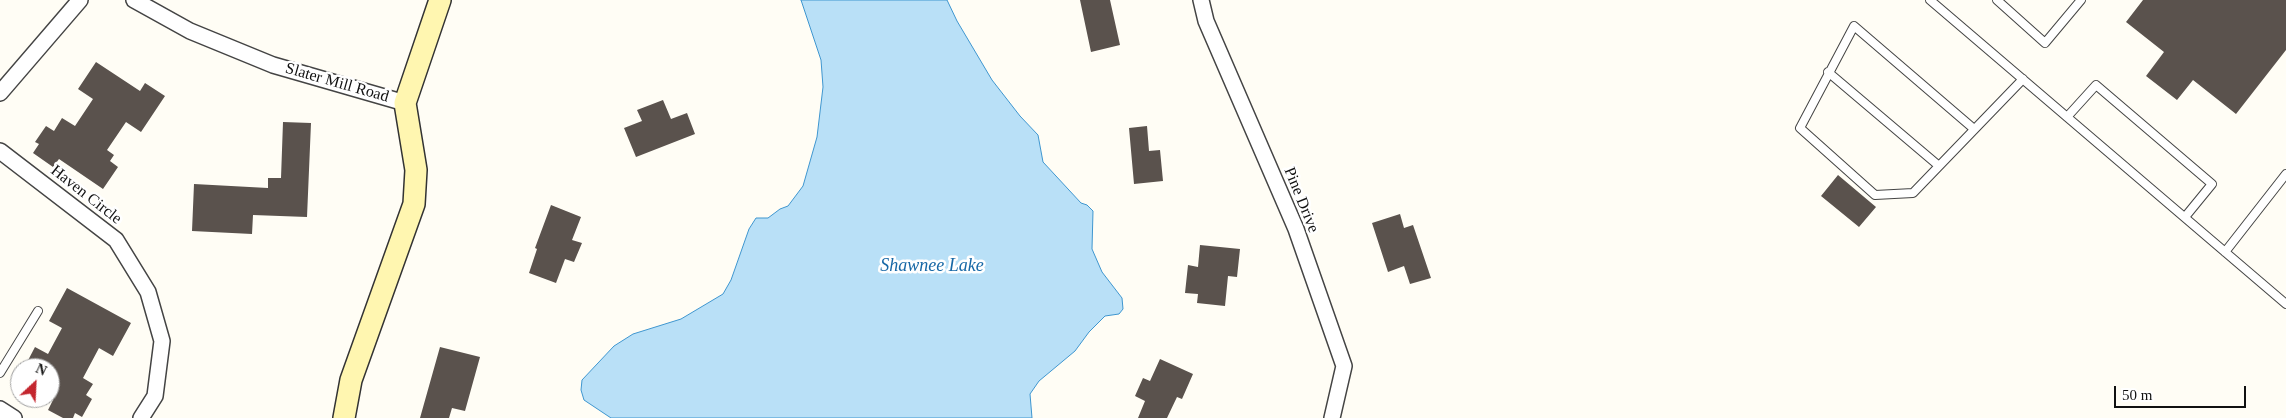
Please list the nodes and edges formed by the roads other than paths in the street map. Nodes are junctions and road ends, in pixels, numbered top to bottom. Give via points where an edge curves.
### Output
1 (80, 0) edge
2 (134, 0) edge
3 (440, 0) edge
4 (1201, 0) edge
5 (1930, 0) edge
6 (2081, 0) edge
7 (2001, 1) edge
8 (1940, 3) edge
9 (1828, 72) junction
10 (2023, 79) junction
11 (0, 93) edge
12 (405, 103) junction
13 (2067, 117) junction
14 (1974, 129) junction
15 (0, 151) edge
16 (1940, 166) junction
17 (2286, 174) edge
18 (2185, 217) junction
19 (2225, 252) junction
20 (2286, 304) edge
21 (38, 311) dead end
22 (0, 373) edge
23 (0, 410) edge
24 (14, 418) edge
25 (141, 418) edge
26 (344, 418) edge
27 (1332, 418) edge

1 - 11 street
2 - 12 street, Slater Mill Road via 190,31 273,65
3 - 12 street
4 - 27 street, Pine Drive via 1206,21 1296,229 1344,366
5 - 8 lane
6 - 7 lane via 2045,43
8 - 10 lane
9 - 14 lane via 1854,26
9 - 16 lane
9 - 16 lane via 1800,128 1875,195 1913,193
10 - 13 lane
10 - 14 lane
12 - 26 street, Slater Mill Road via 416,170 414,204 351,380
13 - 18 lane
13 - 18 lane via 2096,85 2212,184
14 - 16 lane
15 - 25 street, Haven Circle via 116,240 148,292 162,341 155,396
17 - 19 lane
18 - 19 lane
19 - 20 lane
21 - 22 lane
23 - 24 street

